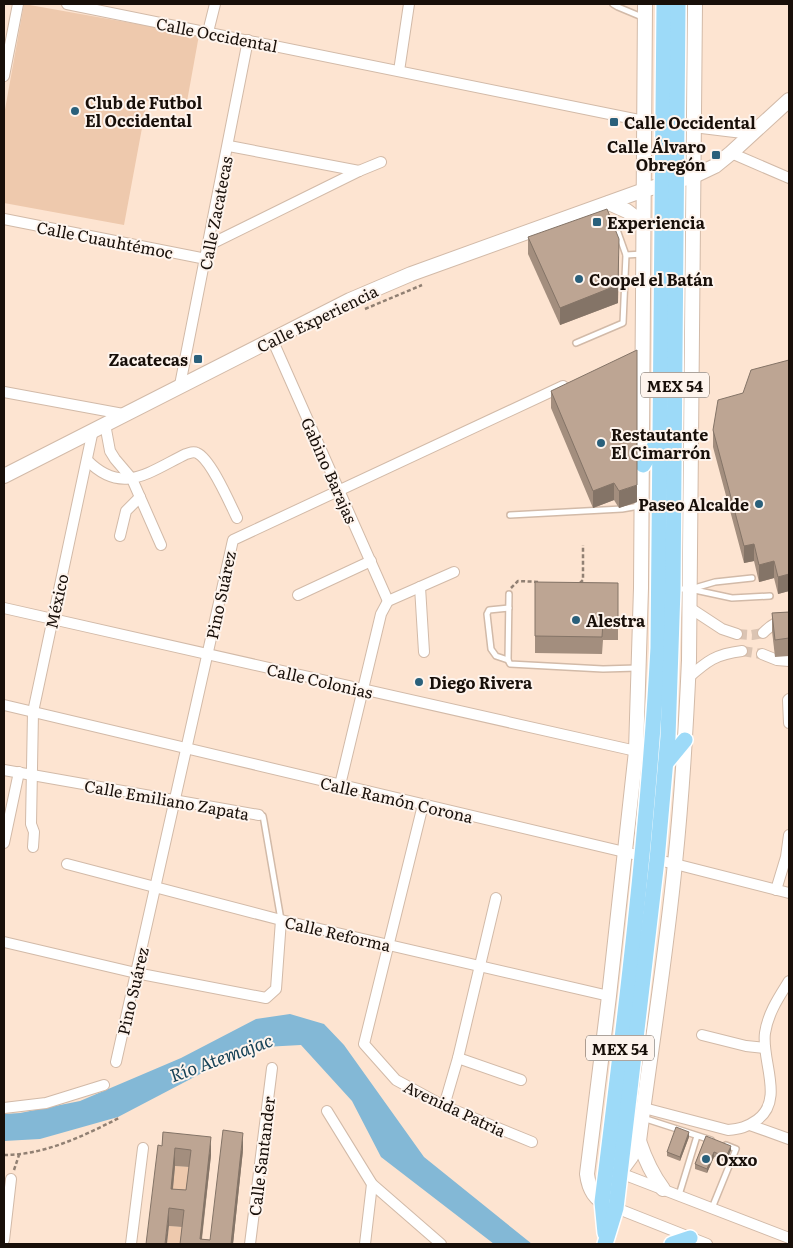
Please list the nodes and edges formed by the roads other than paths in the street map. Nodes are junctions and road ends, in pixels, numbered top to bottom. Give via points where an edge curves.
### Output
1 (18, 4) edge
2 (67, 4) edge
3 (215, 4) edge
4 (409, 4) edge
5 (614, 4) edge
6 (664, 4) edge
7 (678, 4) edge
8 (695, 4) edge
9 (645, 11) edge
10 (208, 32) junction
11 (248, 40) junction
12 (399, 71) junction
13 (4, 76) edge
14 (789, 100) edge
15 (644, 121) junction
16 (670, 124) junction
17 (694, 128) junction
18 (750, 134) junction
19 (229, 146) junction
20 (731, 153) junction
21 (382, 162) dead end
22 (359, 171) junction
23 (694, 176) junction
24 (789, 178) edge
25 (670, 183) junction
26 (644, 190) junction
27 (609, 203) junction
28 (4, 219) edge
29 (615, 224) edge
30 (644, 224) junction
31 (209, 245) junction
32 (643, 254) junction
33 (626, 255) junction
34 (206, 259) junction
35 (272, 339) junction
36 (576, 343) dead end
37 (571, 382) edge
38 (180, 385) junction
39 (4, 392) edge
40 (124, 414) junction
41 (99, 427) junction
42 (661, 436) junction
43 (87, 460) junction
44 (642, 465) junction
45 (4, 476) edge
46 (132, 479) junction
47 (339, 491) junction
48 (140, 497) junction
49 (642, 506) junction
50 (510, 515) dead end
51 (237, 518) dead end
52 (120, 536) dead end
53 (161, 545) dead end
54 (371, 561) junction
55 (454, 572) dead end
56 (752, 578) dead end
57 (420, 587) junction
58 (641, 588) junction
59 (666, 589) junction
60 (690, 589) junction
61 (509, 594) road end
62 (298, 595) dead end
63 (770, 596) dead end
64 (388, 601) junction
65 (4, 608) edge
66 (509, 608) junction
67 (690, 608) junction
68 (53, 619) junction
69 (789, 620) edge
70 (763, 633) tunnel mouth
71 (737, 634) tunnel mouth
72 (742, 651) tunnel mouth
73 (424, 652) dead end
74 (208, 654) junction
75 (762, 654) tunnel mouth
76 (508, 660) junction
77 (789, 661) edge
78 (639, 668) junction
79 (688, 678) junction
80 (363, 689) junction
81 (789, 700) edge
82 (4, 705) edge
83 (33, 712) junction
84 (789, 723) edge
85 (685, 740) junction
86 (186, 749) junction
87 (636, 751) junction
88 (666, 763) junction
89 (4, 770) edge
90 (19, 772) junction
91 (32, 774) junction
92 (340, 785) junction
93 (175, 800) junction
94 (423, 805) junction
95 (259, 815) joint
96 (789, 835) edge
97 (4, 843) edge
98 (33, 847) dead end
99 (626, 853) junction
100 (649, 858) junction
101 (68, 864) dead end
102 (675, 864) junction
103 (156, 887) junction
104 (776, 890) junction
105 (789, 893) edge
106 (496, 898) dead end
107 (281, 920) junction
108 (4, 942) edge
109 (389, 945) junction
110 (480, 966) junction
111 (136, 973) junction
112 (789, 981) edge
113 (609, 996) junction
114 (702, 1035) dead end
115 (765, 1048) junction
116 (458, 1058) junction
117 (116, 1062) dead end
118 (272, 1068) dead end
119 (521, 1080) dead end
120 (104, 1085) dead end
121 (444, 1106) junction
122 (4, 1108) edge
123 (327, 1111) dead end
124 (643, 1113) junction
125 (750, 1125) junction
126 (697, 1136) junction
127 (789, 1139) edge
128 (639, 1141) junction
129 (532, 1142) dead end
130 (142, 1148) dead end
131 (613, 1170) junction
132 (11, 1179) road end
133 (372, 1184) junction
134 (663, 1189) junction
135 (679, 1195) junction
136 (609, 1205) junction
137 (712, 1208) junction
138 (690, 1238) junction
139 (789, 1238) edge
140 (4, 1240) edge
141 (605, 1242) edge
142 (131, 1244) edge
143 (250, 1244) edge
144 (365, 1244) edge
145 (441, 1244) edge
146 (672, 1244) edge
147 (707, 1244) edge

1 - 13 street
2 - 10 street, Calle Occidental
3 - 10 street
4 - 12 street
5 - 9 lane
6 - 16 main road, MEX 54
7 - 16 main road, MEX 54
8 - 17 street
9 - 15 street
10 - 11 street, Calle Occidental
11 - 12 street, Calle Occidental
11 - 19 street, Calle Zacatecas
12 - 15 street, Calle Occidental
14 - 18 street
15 - 16 street, Calle Occidental
15 - 26 street
16 - 17 street, Calle Occidental
16 - 25 main road, MEX 54
17 - 18 street, Calle Occidental
17 - 23 street
18 - 20 street
19 - 22 street
19 - 31 street, Calle Zacatecas
20 - 23 street
20 - 24 street
21 - 22 street
22 - 31 street
23 - 25 street, Calle Experiencia
23 - 60 street
25 - 26 street, Calle Experiencia
25 - 42 main road, MEX 54
25 - 59 main road, MEX 54
26 - 27 street, Calle Experiencia
26 - 30 street
27 - 30 street
27 - 35 street, Calle Experiencia via 411,274
28 - 34 street, Calle Cuauhtémoc
29 - 33 lane
30 - 32 street
31 - 34 street, Calle Zacatecas
32 - 33 lane
32 - 44 street via 638,351
33 - 36 lane via 624,323
34 - 38 street, Calle Zacatecas
35 - 38 street, Calle Experiencia
35 - 47 street, Gabino Barajas
37 - 47 street, Pino Suárez
38 - 40 street, Calle Experiencia
39 - 40 street
40 - 41 street, Calle Experiencia
41 - 43 street, México
41 - 45 street, Calle Experiencia
41 - 46 street via 115,459
42 - 44 main road
42 - 59 main road, MEX 54
43 - 46 street via 108,476
43 - 68 street, México
44 - 49 street
46 - 48 street
46 - 51 street via 186,454 196,453 221,482
47 - 54 street, Gabino Barajas
47 - 74 street, Pino Suárez via 233,540
48 - 52 street via 126,511
48 - 53 street
49 - 50 lane
49 - 58 street
54 - 62 street
54 - 64 street, Gabino Barajas
55 - 57 street
56 - 60 lane via 715,582
57 - 64 street
57 - 73 street
58 - 59 lane
58 - 78 street
59 - 60 lane
59 - 88 main road, MEX 54
59 - 100 main road, MEX 54 via 653,736
60 - 63 lane via 732,598
60 - 67 street
61 - 66 lane
64 - 80 street via 380,614
65 - 68 street, Calle Colonias
66 - 76 lane
66 - 76 lane via 489,610 487,614 491,649 496,656
67 - 71 street via 722,629
67 - 79 street
68 - 74 street, Calle Colonias
68 - 83 street, México
69 - 70 street via 779,621
72 - 79 street via 725,653 706,662
74 - 80 street, Calle Colonias
74 - 86 street, Pino Suárez
75 - 77 street
76 - 78 lane via 514,665
78 - 87 street
79 - 85 street
80 - 87 street, Calle Colonias
80 - 92 street
81 - 84 street
82 - 83 street, Calle Ramón Corona
83 - 86 street, Calle Ramón Corona
83 - 91 street, México
85 - 88 main road
85 - 102 street
86 - 92 street, Calle Ramón Corona
86 - 93 street, Pino Suárez
87 - 99 street
88 - 100 main road, MEX 54
89 - 90 street, Calle Emiliano Zapata
90 - 91 street, Calle Emiliano Zapata
90 - 97 street
91 - 93 street, Calle Emiliano Zapata
91 - 98 street, México
92 - 94 street, Calle Ramón Corona
93 - 95 street, Calle Emiliano Zapata
93 - 103 street, Pino Suárez
94 - 99 street, Calle Ramón Corona
94 - 109 street
95 - 107 lane, Calle Emiliano Zapata via 263,816
96 - 104 street
99 - 100 street, Calle Ramón Corona
99 - 113 street
100 - 102 street, Calle Ramón Corona
100 - 131 main road, MEX 54
101 - 103 street, Calle Reforma
102 - 104 street, Calle Ramón Corona
102 - 124 street
103 - 107 street, Calle Reforma
103 - 111 street, Pino Suárez
104 - 105 street, Calle Ramón Corona
106 - 110 street
107 - 109 street, Calle Reforma
107 - 111 street, Calle Emiliano Zapata via 276,989 266,998
108 - 111 street
109 - 110 street, Calle Reforma
109 - 121 street, Avenida Patria via 364,1044 396,1080
110 - 113 street, Calle Reforma
110 - 116 street
111 - 117 street, Pino Suárez
112 - 115 street via 768,1020
113 - 136 street via 587,1174 593,1194
114 - 115 street
115 - 125 street via 770,1098 766,1110
116 - 119 street
116 - 121 street
118 - 143 street, Calle Santander
120 - 122 street via 46,1103
121 - 129 street, Avenida Patria
123 - 133 street
124 - 125 street via 728,1130
124 - 126 lane
124 - 128 street
125 - 127 street
126 - 135 lane
126 - 137 lane via 736,1149
128 - 131 street via 631,1157
128 - 134 street via 645,1161
130 - 142 street
131 - 134 street
131 - 136 main road, MEX 54
132 - 140 street
133 - 144 street
133 - 145 street
134 - 135 street
135 - 137 street
136 - 138 street
136 - 141 main road, MEX 54
137 - 139 street
138 - 146 main road
138 - 147 street

